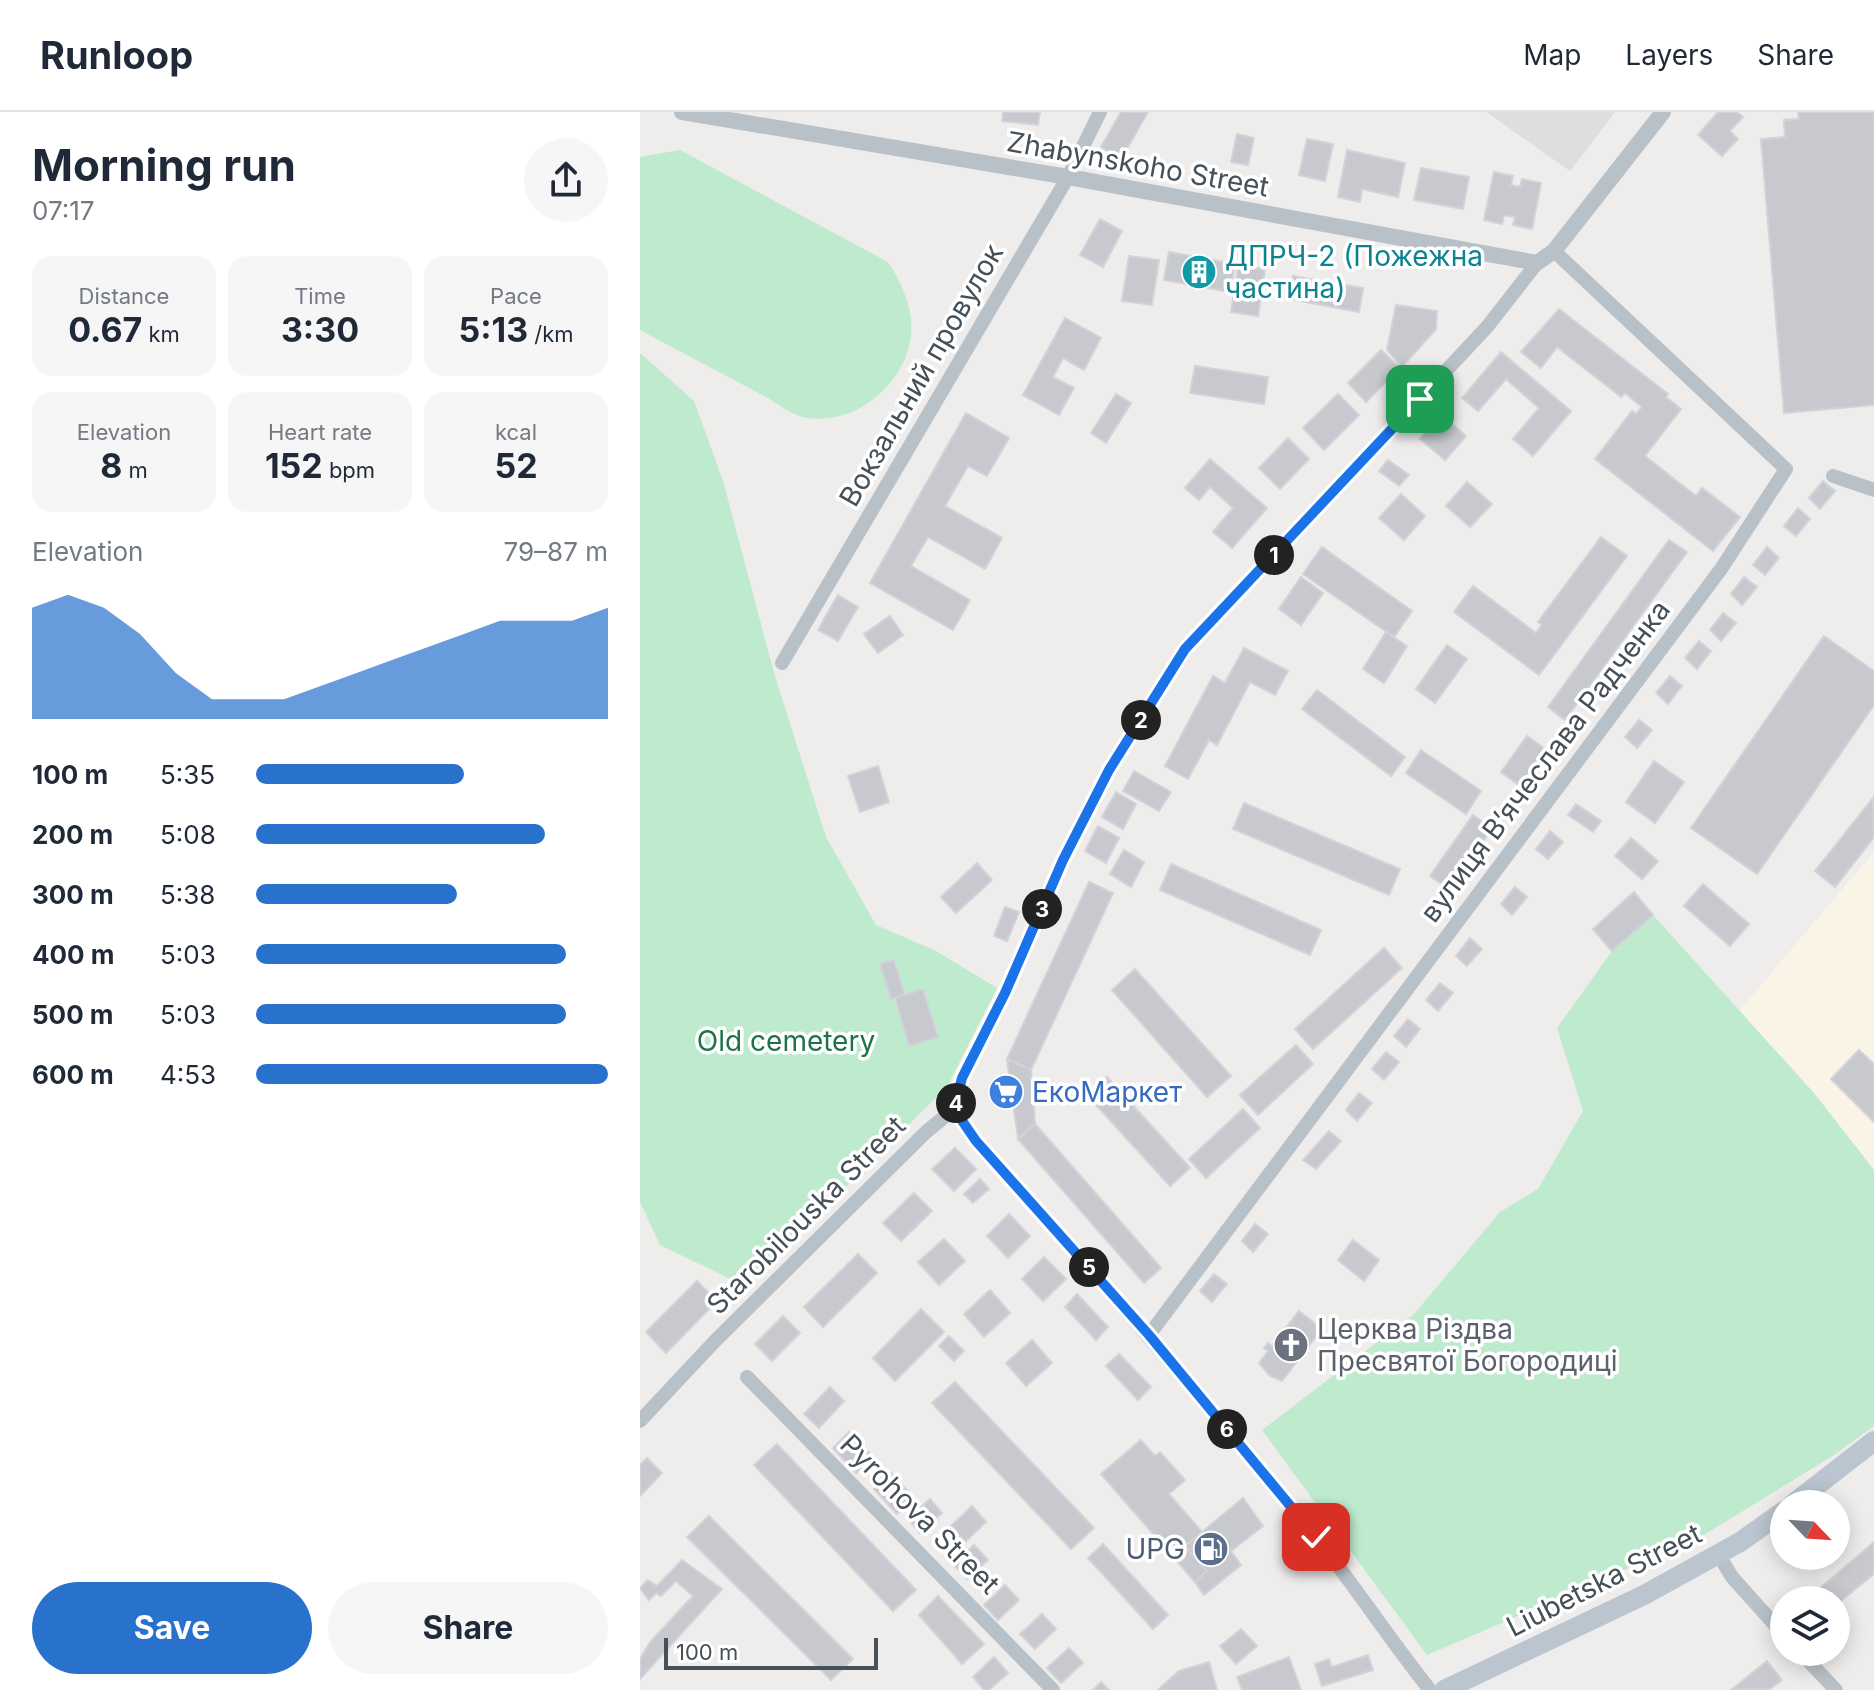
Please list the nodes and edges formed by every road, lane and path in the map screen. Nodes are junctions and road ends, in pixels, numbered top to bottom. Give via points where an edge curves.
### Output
1 (682, 112) edge
2 (1100, 112) edge
3 (1663, 112) edge
4 (1068, 177) junction
5 (1554, 251) junction
6 (1537, 263) junction
7 (1833, 476) dead end
8 (1874, 490) edge
9 (782, 663) dead end
10 (954, 1109) junction
11 (1149, 1335) junction
12 (747, 1377) dead end
13 (640, 1421) edge
14 (1874, 1441) edge
15 (1811, 1490) edge
16 (1770, 1520) edge
17 (1718, 1554) junction
18 (1770, 1619) edge
19 (1813, 1666) edge
20 (1053, 1690) edge
21 (1430, 1690) edge
22 (1444, 1690) edge
23 (1836, 1690) edge

1 - 4 street, Zhabynskoho Street
2 - 4 street, Вокзальний провулок
3 - 5 street
4 - 6 street, Zhabynskoho Street
4 - 9 street, Вокзальний провулок
5 - 6 street
5 - 11 street, вулиця Вʼячеслава Радченка via 1786,469 1721,569
6 - 10 street via 1487,327 1185,649 1109,770 1063,860 962,1078
7 - 8 street
10 - 11 street via 976,1141
10 - 13 street, Starobilouska Street
11 - 21 street via 1316,1537
12 - 20 street, Pyrohova Street
14 - 15 main road
16 - 17 main road, Liubetska Street
17 - 18 street
17 - 22 main road, Liubetska Street
19 - 23 street

